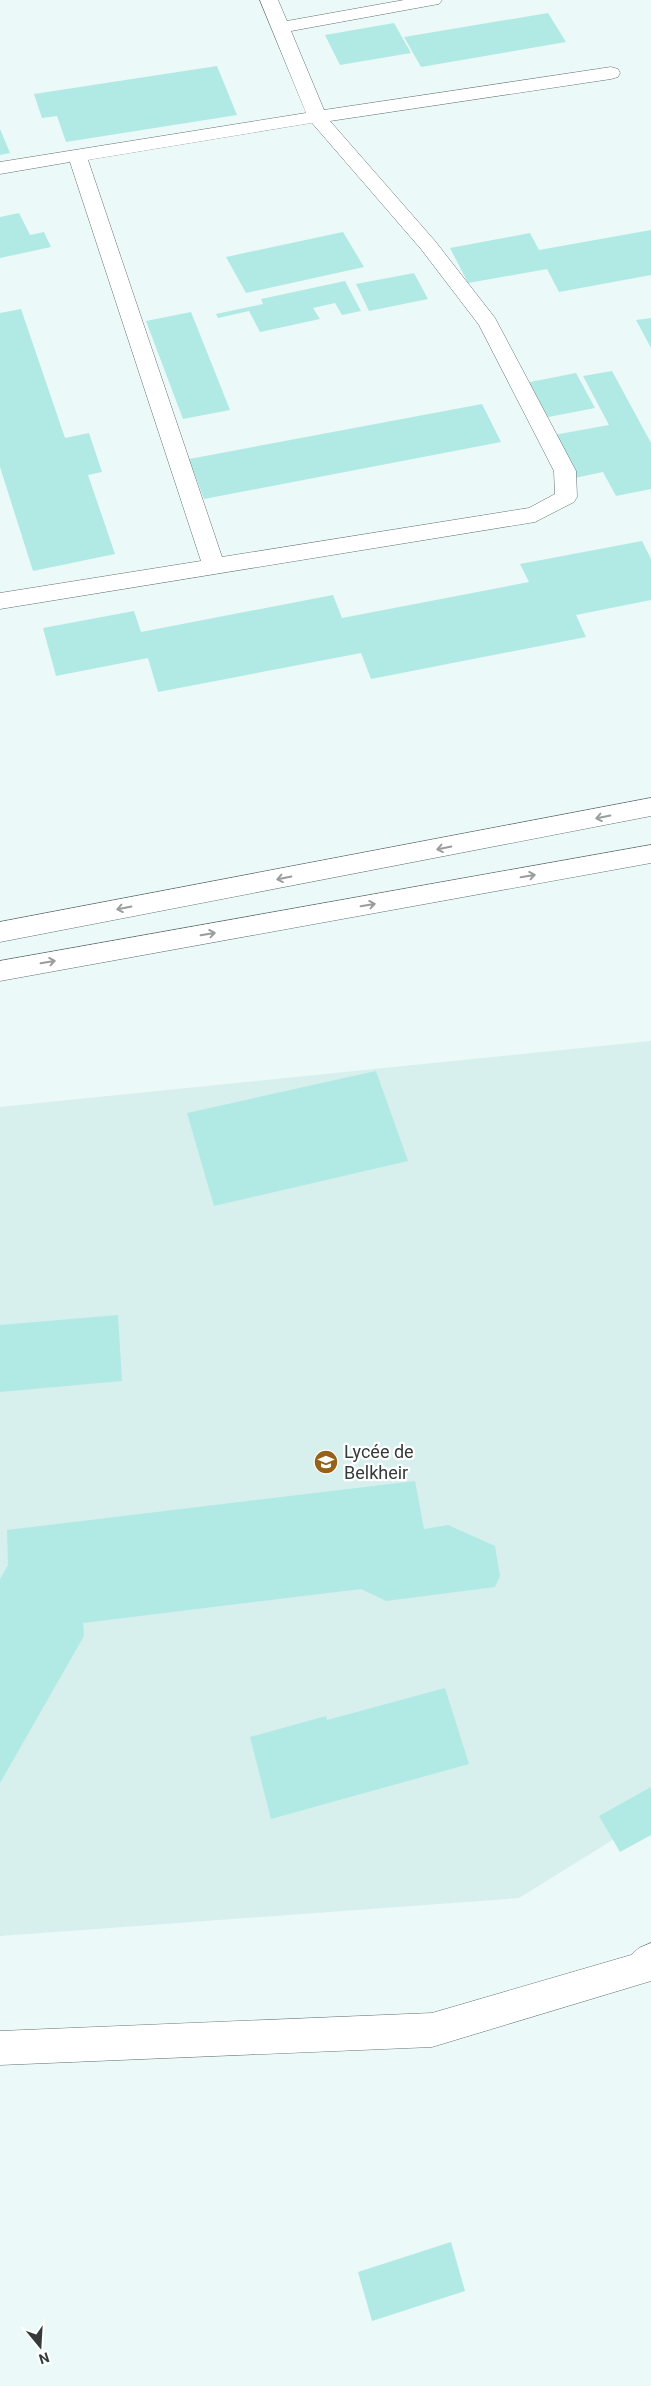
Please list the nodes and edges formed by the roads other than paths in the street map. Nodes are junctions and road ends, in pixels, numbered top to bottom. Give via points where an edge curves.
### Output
1 (269, 0) edge
2 (433, 0) edge
3 (280, 28) junction
4 (611, 73) dead end
5 (317, 117) junction
6 (78, 157) junction
7 (0, 168) edge
8 (214, 566) junction
9 (0, 602) edge
10 (651, 807) edge
11 (651, 854) edge
12 (0, 932) edge
13 (0, 971) edge
14 (651, 1960) edge
15 (0, 2048) edge

1 - 3 main road
2 - 3 main road
3 - 5 main road
4 - 5 main road
5 - 6 main road
5 - 8 main road via 428,245 488,323 566,471 566,497 535,515
6 - 7 main road
6 - 8 main road
8 - 9 main road
10 -> 12 main road
13 -> 11 main road
14 - 15 main road via 640,1968 432,2030

